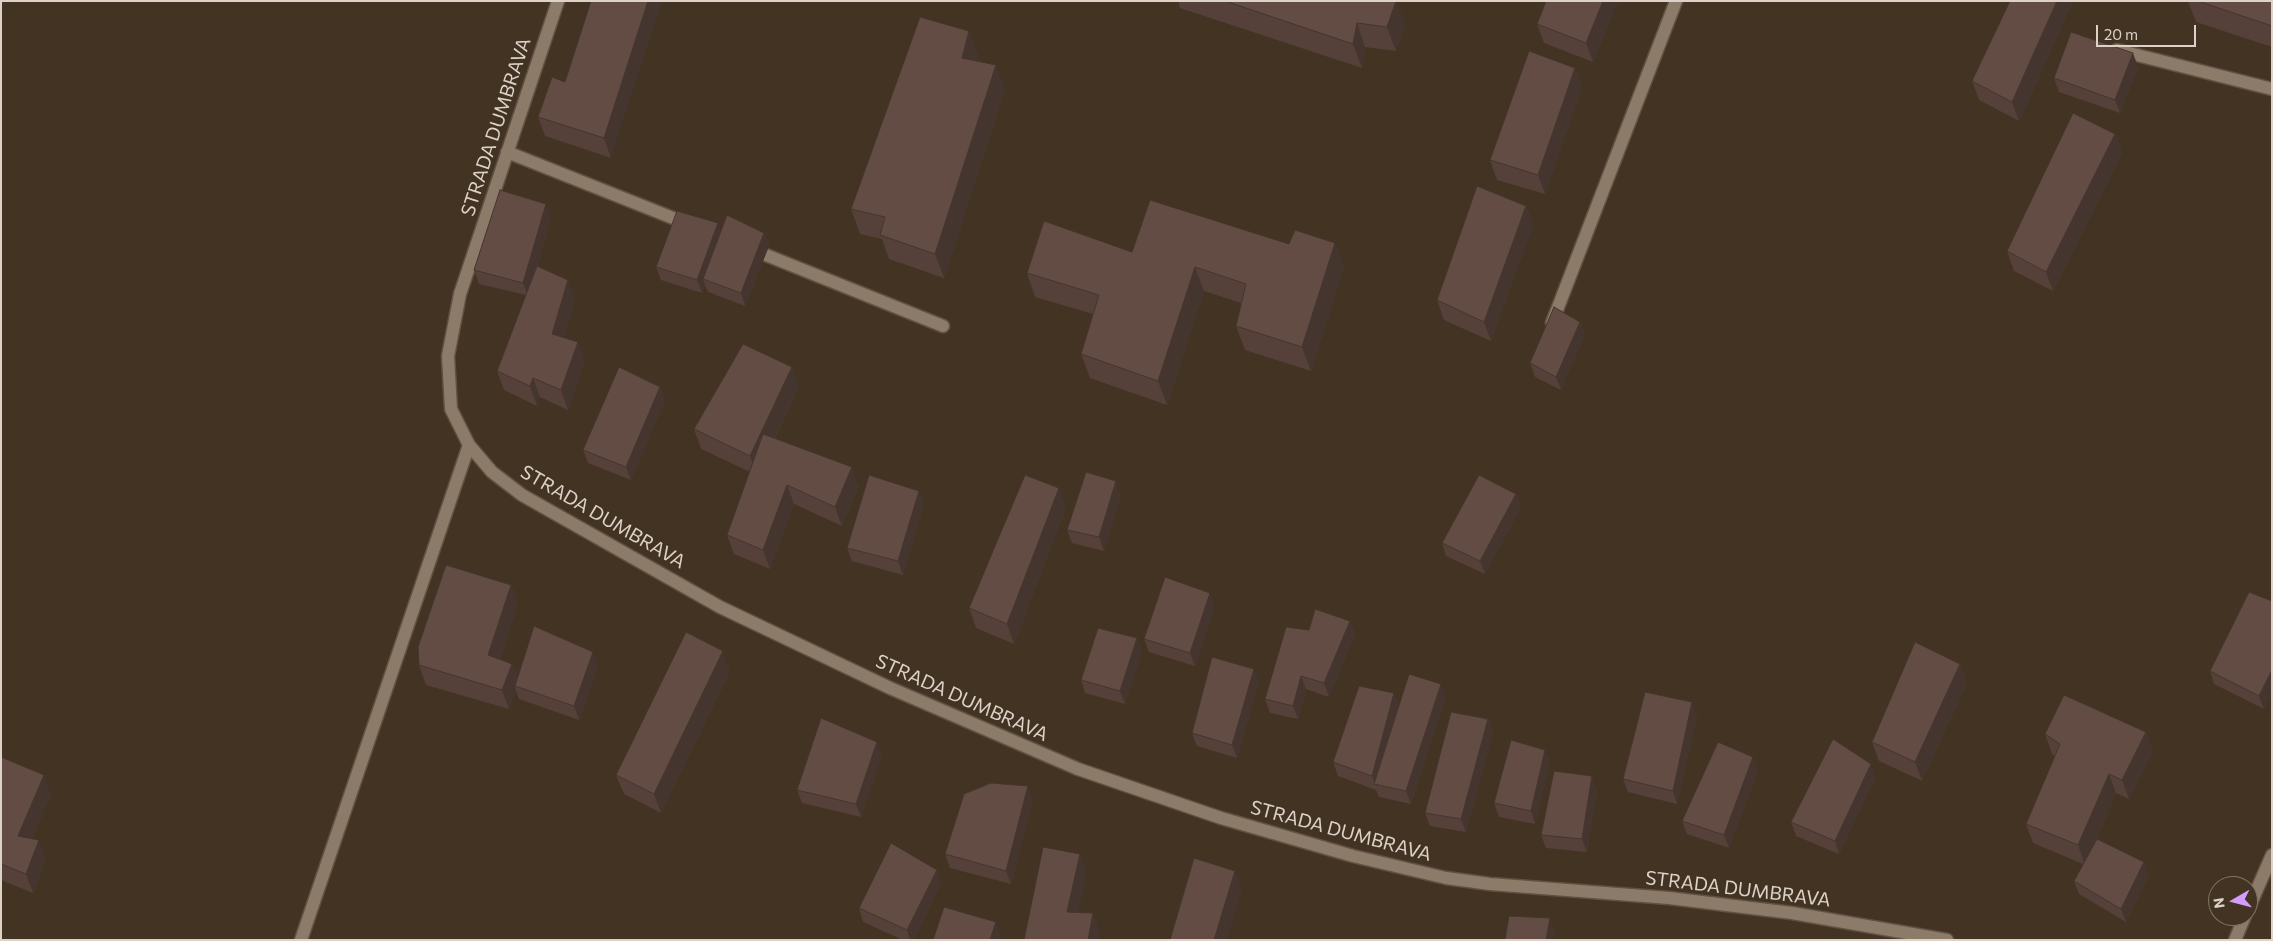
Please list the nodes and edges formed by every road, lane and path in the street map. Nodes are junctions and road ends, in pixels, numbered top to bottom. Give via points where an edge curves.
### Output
1 (558, 1) edge
2 (1676, 1) edge
3 (2108, 48) edge
4 (2272, 89) edge
5 (507, 152) junction
6 (698, 228) edge
7 (743, 246) edge
8 (943, 326) dead end
9 (1548, 335) edge
10 (469, 445) junction
11 (2272, 855) edge
12 (2258, 887) edge
13 (2241, 926) edge
14 (301, 940) edge
15 (1947, 940) edge
16 (2235, 940) edge

1 - 5 street, STRADA DUMBRAVA
2 - 9 street
3 - 4 street
5 - 6 street
5 - 10 street, STRADA DUMBRAVA via 460,294 448,356 451,409
7 - 8 street
10 - 14 street
10 - 15 street, STRADA DUMBRAVA via 492,472 522,495 720,607 890,688 1069,765 1221,818 1353,856 1446,878 1669,898 1782,912
11 - 12 street
13 - 16 street

